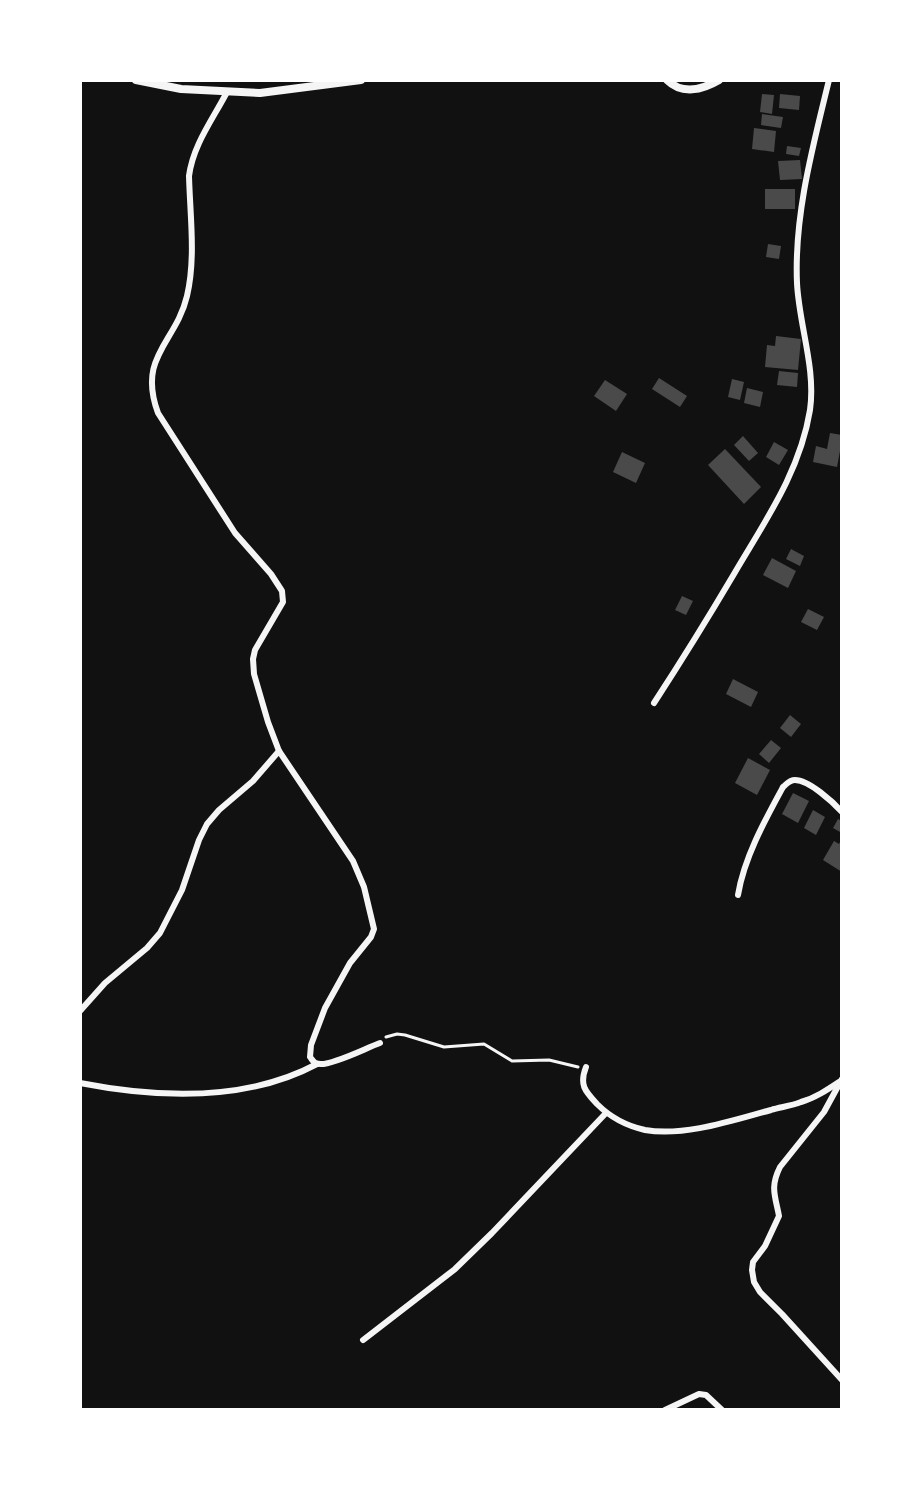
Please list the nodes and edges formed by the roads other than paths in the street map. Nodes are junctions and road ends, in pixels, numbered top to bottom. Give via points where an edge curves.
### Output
1 (136, 80) edge
2 (258, 80) edge
3 (361, 80) edge
4 (667, 80) edge
5 (719, 80) edge
6 (829, 80) edge
7 (227, 92) junction
8 (260, 93) junction
9 (654, 703) dead end
10 (279, 751) junction
11 (842, 812) edge
12 (738, 895) dead end
13 (80, 1011) edge
14 (380, 1043) road end
15 (317, 1064) junction
16 (586, 1067) road end
17 (842, 1080) edge
18 (80, 1083) edge
19 (606, 1113) junction
20 (363, 1340) dead end
21 (842, 1380) edge
22 (665, 1410) edge
23 (722, 1410) edge

1 - 7 street
2 - 8 street
3 - 8 street
4 - 5 street via 675,87 698,90
6 - 9 street via 799,225 797,286 811,379 805,432 769,517
7 - 8 street
7 - 10 street via 191,162 187,299 159,352 151,385 158,413 226,520 284,595 253,659
10 - 13 street via 207,824 160,933
10 - 15 street via 353,861 374,929 320,1020 309,1054
11 - 12 street via 823,793 795,780 788,782 742,872
14 - 15 street
15 - 18 street via 285,1079 215,1093
16 - 19 street via 583,1086
17 - 19 street via 800,1103 680,1130 645,1130
17 - 21 street via 775,1177 779,1216 752,1270 760,1292
19 - 20 street via 455,1269
22 - 23 street via 702,1394

